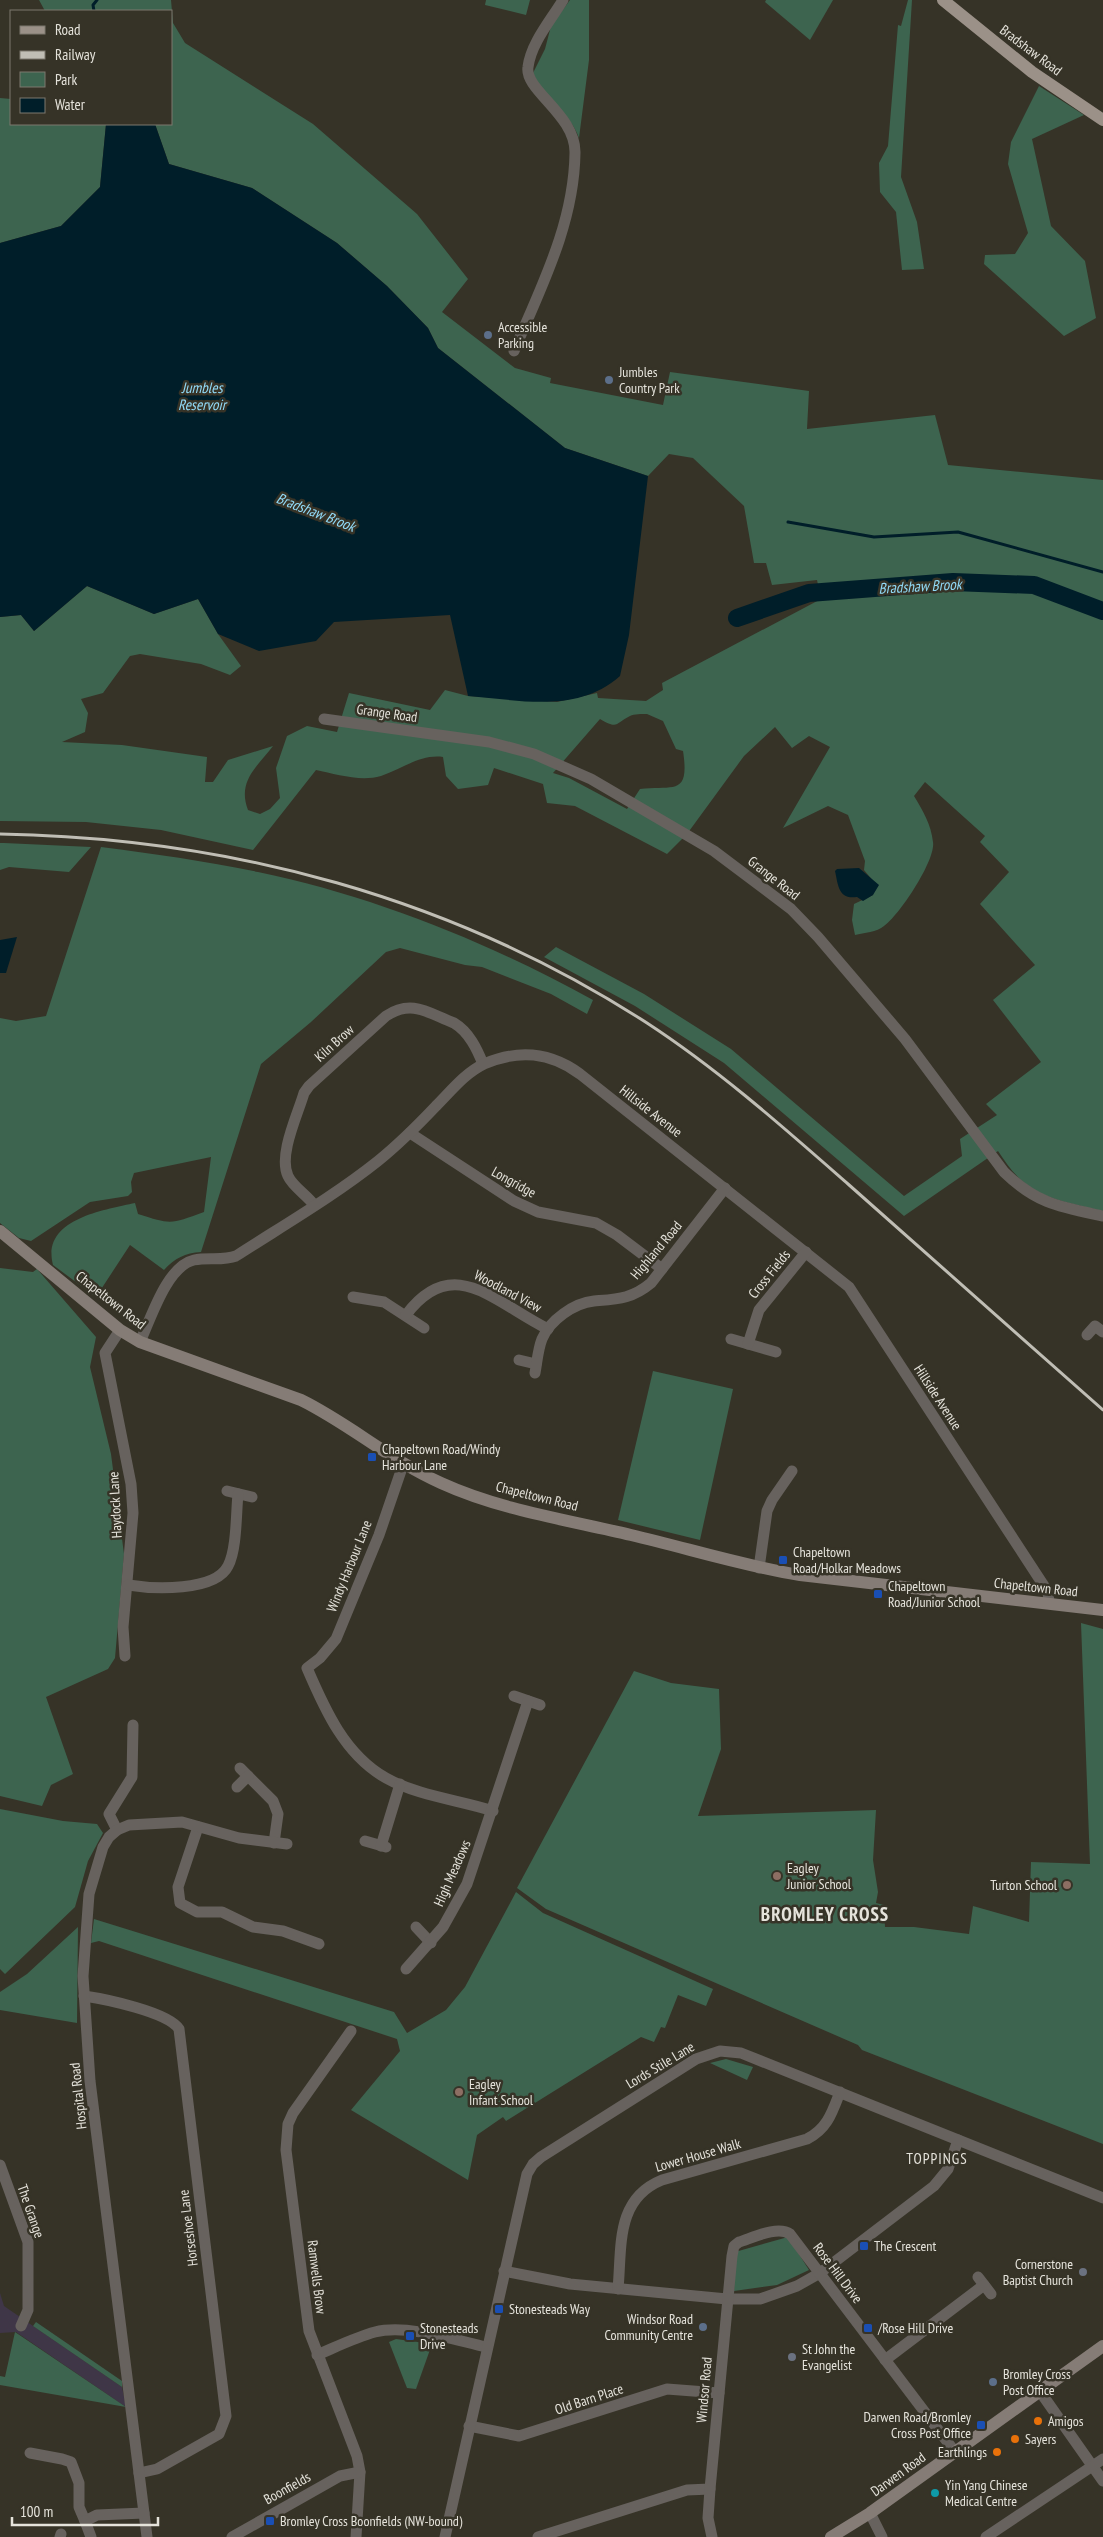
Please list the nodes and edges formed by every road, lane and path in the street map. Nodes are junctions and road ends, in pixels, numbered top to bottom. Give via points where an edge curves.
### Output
1 (563, 0) edge
2 (943, 0) edge
3 (1103, 120) edge
4 (514, 351) dead end
5 (324, 719) dead end
6 (483, 1064) junction
7 (410, 1133) junction
8 (725, 1188) junction
9 (314, 1205) junction
10 (1103, 1216) edge
11 (0, 1231) edge
12 (806, 1252) junction
13 (662, 1269) junction
14 (353, 1297) dead end
15 (406, 1315) junction
16 (424, 1328) dead end
17 (548, 1329) junction
18 (120, 1330) junction
19 (1103, 1332) edge
20 (1087, 1335) dead end
21 (731, 1339) dead end
22 (140, 1342) junction
23 (748, 1344) junction
24 (776, 1352) dead end
25 (519, 1360) dead end
26 (403, 1465) junction
27 (793, 1470) dead end
28 (252, 1497) dead end
29 (759, 1568) junction
30 (128, 1585) junction
31 (1049, 1603) junction
32 (1103, 1610) edge
33 (125, 1656) dead end
34 (514, 1696) dead end
35 (133, 1725) dead end
36 (400, 1784) junction
37 (236, 1787) dead end
38 (493, 1811) junction
39 (198, 1826) junction
40 (117, 1830) junction
41 (365, 1840) dead end
42 (274, 1843) junction
43 (287, 1844) dead end
44 (416, 1927) dead end
45 (431, 1943) junction
46 (319, 1944) dead end
47 (406, 1969) dead end
48 (84, 1996) junction
49 (351, 2030) dead end
50 (840, 2092) junction
51 (958, 2140) junction
52 (0, 2165) edge
53 (1103, 2198) edge
54 (788, 2232) joint
55 (504, 2272) junction
56 (820, 2273) junction
57 (984, 2286) dead end
58 (618, 2289) junction
59 (728, 2299) junction
60 (21, 2326) dead end
61 (1103, 2346) edge
62 (486, 2347) junction
63 (318, 2355) junction
64 (885, 2360) junction
65 (1039, 2390) junction
66 (719, 2393) junction
67 (469, 2426) junction
68 (954, 2452) junction
69 (30, 2453) dead end
70 (1103, 2459) edge
71 (1092, 2466) junction
72 (360, 2472) junction
73 (139, 2473) junction
74 (1103, 2481) edge
75 (710, 2489) junction
76 (144, 2513) junction
77 (870, 2513) junction
78 (85, 2521) junction
79 (91, 2537) edge
80 (147, 2537) edge
81 (232, 2537) edge
82 (356, 2537) edge
83 (444, 2537) edge
84 (538, 2537) edge
85 (712, 2537) edge
86 (831, 2537) edge
87 (882, 2537) edge
88 (986, 2537) edge

1 - 4 street via 527,68 530,80 573,134 576,152 568,218
2 - 3 main road, Bradshaw Road via 1032,72
5 - 10 street, Grange Road via 489,742 534,754 591,779 707,847 784,904 818,937 894,1026 1001,1168 1021,1189 1051,1204
6 - 7 street, Hillside Avenue via 464,1077
6 - 8 street, Hillside Avenue via 527,1053 562,1062
6 - 9 street, Kiln Brow via 474,1044 454,1023 411,1007 386,1016 304,1093 287,1149 285,1168 294,1184
7 - 9 street, Hillside Avenue via 378,1161
7 - 13 street, Longridge via 514,1201 538,1212 596,1223
8 - 12 street, Hillside Avenue
8 - 13 street, Highland Road
9 - 22 street, Hillside Avenue via 236,1256 196,1260 176,1270
11 - 18 main road, Chapeltown Road
12 - 23 street, Cross Fields via 759,1310
12 - 31 street, Hillside Avenue via 840,1278 858,1300 1048,1592
13 - 17 street, Highland Road via 651,1283 632,1297 582,1304 565,1313
14 - 15 street via 384,1302
15 - 16 street
15 - 17 street, Woodland View via 425,1293 456,1284 479,1291
17 - 25 street, Highland Road via 542,1338 536,1368
18 - 22 main road, Chapeltown Road
18 - 30 street, Haydock Lane via 105,1353 131,1484 133,1523
19 - 20 street via 1095,1326
21 - 23 street
22 - 26 main road, Chapeltown Road via 302,1400 321,1409
23 - 24 street
26 - 29 main road, Chapeltown Road via 498,1503
26 - 36 street, Windy Harbour Lane via 379,1535 336,1639 325,1654 307,1668 326,1713 342,1736 376,1772
27 - 29 street via 767,1511
28 - 30 street via 233,1493 232,1555 224,1572 207,1582 166,1588
29 - 31 main road, Chapeltown Road
30 - 33 street, Haydock Lane via 123,1627
31 - 32 main road, Chapeltown Road
34 - 38 street, High Meadows via 534,1703
35 - 40 street via 132,1777 109,1814
36 - 38 street
36 - 41 street via 384,1847
37 - 42 street via 244,1772 277,1808
38 - 45 street, High Meadows via 459,1900
39 - 40 street via 174,1821 134,1824
39 - 42 street via 239,1838
39 - 46 street via 178,1886 180,1903 197,1912 222,1912 253,1927 307,1934
40 - 48 street, Hospital Road via 103,1847 90,1894
42 - 43 street
44 - 45 street
45 - 47 street, High Meadows
48 - 73 street, Hospital Road via 90,2081
48 - 73 street, Horseshoe Lane via 112,2000 169,2020 179,2029 226,2416 218,2434 157,2469
49 - 63 street, Ramwells Brow via 293,2113 286,2137 307,2318
50 - 51 street, Lords Stile Lane
50 - 55 street, Lords Stile Lane via 735,2052 720,2051 696,2059 533,2164 523,2186
50 - 58 street, Lower House Walk via 829,2121 812,2137 662,2180 644,2189 626,2213
51 - 53 street, Lords Stile Lane
51 - 56 street via 948,2169 934,2186
52 - 60 street, The Grange via 28,2242 28,2310
54 - 56 street, Rose Hill Drive
54 - 59 street, Windsor Road via 777,2231 734,2246
55 - 58 street
55 - 62 street, Lords Stile Lane
56 - 59 street via 778,2294 754,2299
56 - 64 street, Rose Hill Drive
57 - 64 street
58 - 59 street
59 - 66 street, Windsor Road
61 - 65 main road, Darwen Road
62 - 63 street via 423,2333 384,2330
62 - 67 street
63 - 72 street, Ramwells Brow via 353,2442
64 - 68 street, Rose Hill Drive
65 - 68 main road, Darwen Road
65 - 71 street
66 - 67 street, Old Barn Place via 667,2389 519,2436
66 - 75 street, Windsor Road
67 - 83 street
68 - 77 main road, Darwen Road
69 - 78 street via 71,2462 79,2483 79,2507
70 - 71 street
71 - 74 street
71 - 88 street
72 - 81 street, Boonfields via 340,2476
72 - 82 street, Ramwells Brow
73 - 76 street, Hospital Road
75 - 84 street via 687,2490
75 - 85 street, Windsor Road via 708,2518
76 - 78 street via 97,2516
76 - 80 street, Hospital Road
77 - 86 main road, Darwen Road
77 - 87 street
78 - 79 street

